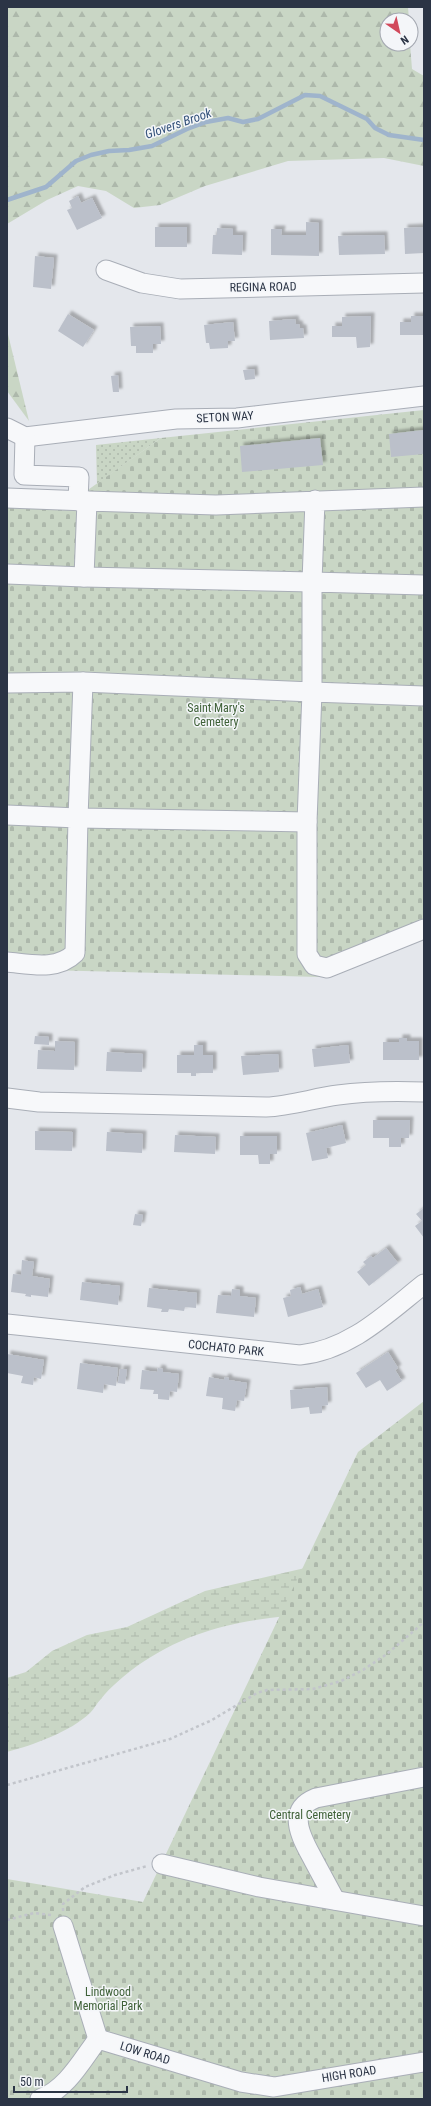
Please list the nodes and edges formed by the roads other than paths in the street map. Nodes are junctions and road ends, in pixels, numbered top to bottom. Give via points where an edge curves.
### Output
1 (106, 270) dead end
2 (424, 283) edge
3 (424, 396) edge
4 (7, 421) edge
5 (7, 428) edge
6 (25, 436) junction
7 (424, 497) edge
8 (7, 498) edge
9 (315, 500) junction
10 (83, 501) junction
11 (7, 574) edge
12 (84, 577) junction
13 (312, 582) junction
14 (424, 585) edge
15 (83, 682) junction
16 (7, 683) edge
17 (312, 692) junction
18 (424, 696) edge
19 (7, 815) edge
20 (78, 818) junction
21 (308, 822) junction
22 (424, 929) edge
23 (7, 962) edge
24 (424, 1092) edge
25 (7, 1098) edge
26 (424, 1284) edge
27 (7, 1324) edge
28 (424, 1777) edge
29 (162, 1864) road end
30 (335, 1900) junction
31 (424, 1916) edge
32 (63, 1926) road end
33 (98, 2039) junction
34 (424, 2062) edge
35 (271, 2095) edge
36 (40, 2099) edge

1 - 2 street, REGINA ROAD via 148,285 180,289
3 - 6 street, SETON WAY via 237,418 176,419
4 - 6 street
5 - 6 street
6 - 10 street via 24,475 79,477
7 - 9 street
8 - 10 street
9 - 10 street via 216,505
9 - 13 street
10 - 12 street
11 - 12 street
12 - 13 street
13 - 14 street
13 - 17 street
15 - 16 street
15 - 17 street
15 - 20 street
17 - 18 street
17 - 21 street
19 - 20 street
20 - 21 street
20 - 23 street via 75,953 67,961 50,965
21 - 22 street via 307,951 312,964 319,968 327,968
24 - 25 street via 355,1093 288,1106 266,1107 39,1102
26 - 27 street, COCHATO PARK via 356,1336 333,1348 300,1355
28 - 30 street via 316,1798 302,1807 299,1812 299,1829
29 - 30 street via 259,1887
30 - 31 street
32 - 33 street
33 - 35 street, LOW ROAD via 241,2082
33 - 36 street via 70,2077 58,2089
34 - 35 street, HIGH ROAD

